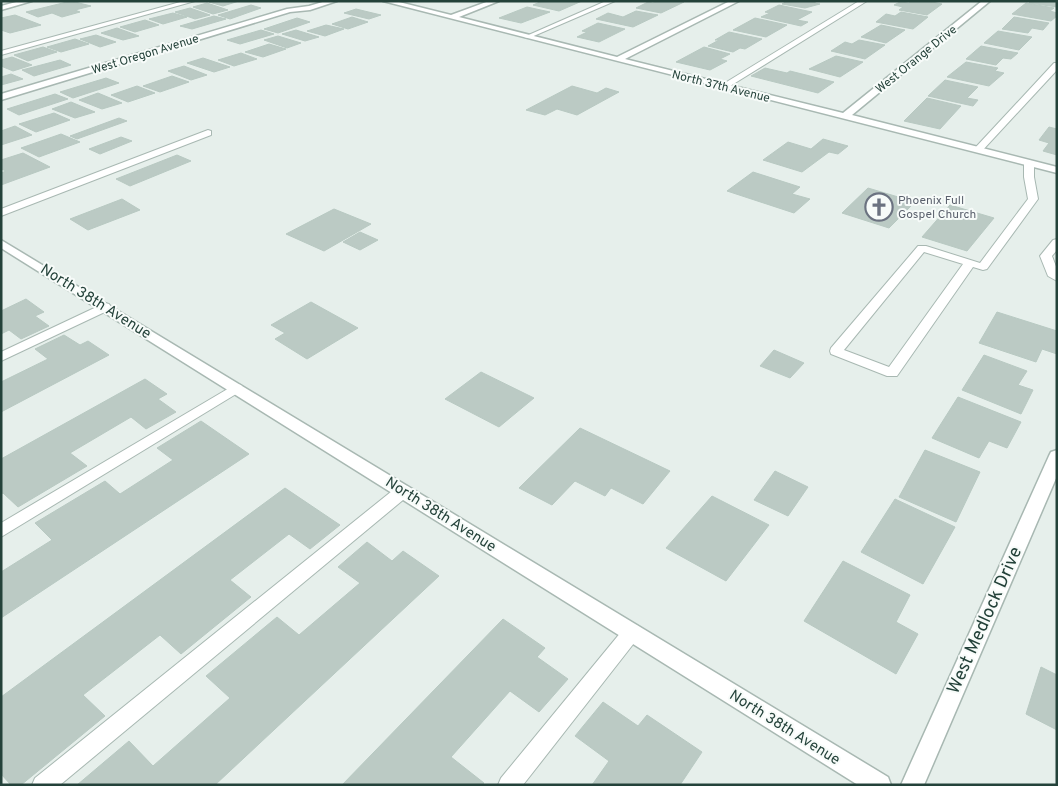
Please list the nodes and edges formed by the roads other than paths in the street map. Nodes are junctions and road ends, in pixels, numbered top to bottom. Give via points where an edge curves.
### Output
1 (29, 1) edge
2 (192, 1) edge
3 (311, 1) edge
4 (334, 1) edge
5 (386, 1) edge
6 (496, 1) edge
7 (612, 1) edge
8 (736, 1) edge
9 (864, 1) edge
10 (987, 1) edge
11 (1, 8) edge
12 (289, 10) junction
13 (451, 18) junction
14 (527, 37) junction
15 (1, 52) edge
16 (617, 60) junction
17 (1057, 65) edge
18 (724, 86) junction
19 (1, 97) edge
20 (844, 117) junction
21 (208, 133) dead end
22 (978, 150) junction
23 (1029, 163) junction
24 (1057, 170) edge
25 (1, 214) edge
26 (1057, 242) edge
27 (1, 243) edge
28 (970, 263) junction
29 (1057, 278) edge
30 (105, 307) junction
31 (1, 357) edge
32 (236, 388) junction
33 (1057, 456) edge
34 (403, 491) junction
35 (1, 532) edge
36 (632, 632) junction
37 (43, 785) edge
38 (509, 785) edge
39 (880, 785) edge
40 (912, 785) edge

1 - 11 street
2 - 15 lane
3 - 12 street, West Oregon Avenue
4 - 12 street, West Oregon Avenue
5 - 13 street, North 37th Avenue
6 - 13 street
7 - 14 lane
8 - 16 street
9 - 18 lane
10 - 20 street, West Orange Drive
12 - 19 street, West Oregon Avenue
13 - 14 street, North 37th Avenue
14 - 16 street, North 37th Avenue
16 - 18 street, North 37th Avenue
17 - 22 lane
18 - 20 street, North 37th Avenue
20 - 22 street, North 37th Avenue
21 - 25 lane
22 - 23 street, North 37th Avenue
23 - 24 street, North 37th Avenue
23 - 28 lane via 1033,199 983,267
26 - 29 lane via 1046,256
27 - 30 street, North 38th Avenue
28 - 28 lane via 892,373 836,351 922,248
30 - 31 lane
30 - 32 street, North 38th Avenue
32 - 34 street, North 38th Avenue
32 - 35 lane
33 - 40 street, West Medlock Drive
34 - 36 street, North 38th Avenue
34 - 37 lane
36 - 38 lane
36 - 39 street, North 38th Avenue

